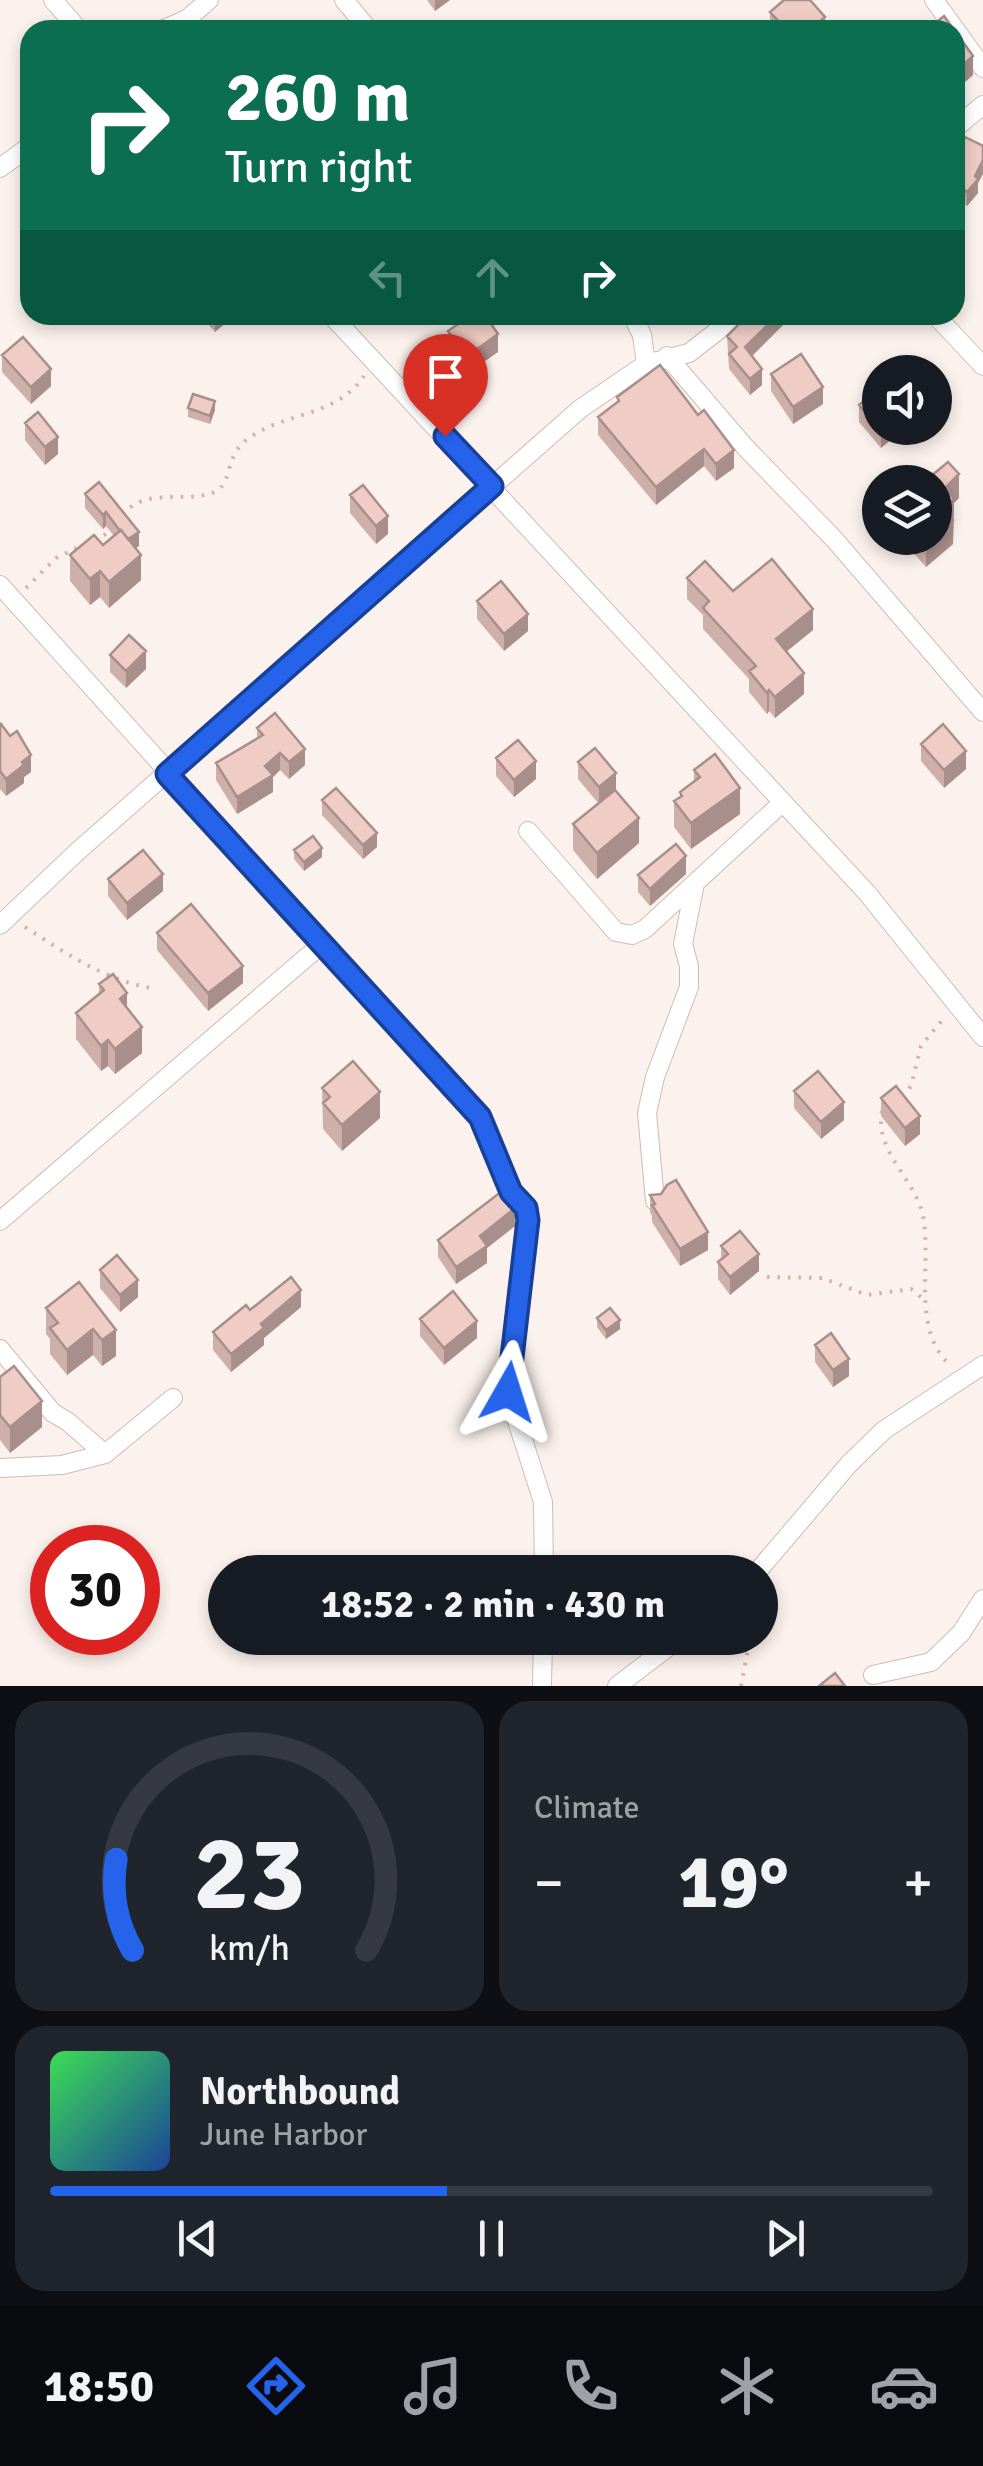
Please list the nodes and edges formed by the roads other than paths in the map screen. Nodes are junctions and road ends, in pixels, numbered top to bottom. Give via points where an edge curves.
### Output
1 (52, 0) edge
2 (209, 0) edge
3 (71, 20) edge
4 (185, 20) edge
5 (965, 43) edge
6 (983, 68) edge
7 (341, 325) edge
8 (637, 325) edge
9 (725, 325) edge
10 (944, 325) edge
11 (667, 356) junction
12 (646, 364) junction
13 (983, 366) edge
14 (492, 486) junction
15 (0, 585) edge
16 (983, 712) edge
17 (167, 774) junction
18 (782, 804) junction
19 (528, 831) dead end
20 (695, 884) junction
21 (4, 921) edge
22 (322, 944) junction
23 (983, 1037) edge
24 (655, 1201) edge
25 (0, 1221) edge
26 (0, 1349) edge
27 (983, 1365) edge
28 (174, 1398) dead end
29 (105, 1454) junction
30 (0, 1468) edge
31 (544, 1555) edge
32 (772, 1555) edge
33 (983, 1599) edge
34 (542, 1655) edge
35 (658, 1655) edge
36 (873, 1675) dead end
37 (542, 1686) edge
38 (617, 1686) edge

1 - 3 street
2 - 4 street
5 - 6 street
7 - 14 street
8 - 12 street
9 - 11 street via 688,353
10 - 13 street
11 - 12 street
11 - 16 street
12 - 14 street via 580,409
14 - 17 street
14 - 18 street
15 - 17 street
17 - 21 street
17 - 22 street
18 - 20 street
18 - 23 street via 867,893
19 - 20 street via 616,932 645,929
20 - 24 street via 683,944 689,987 648,1112
22 - 25 street
22 - 31 street via 480,1117 511,1192 526,1208 508,1392 543,1502
26 - 29 street via 53,1413
27 - 32 street via 884,1430
28 - 29 street
29 - 30 street via 62,1466
33 - 36 street via 931,1662
34 - 37 street
35 - 38 street

